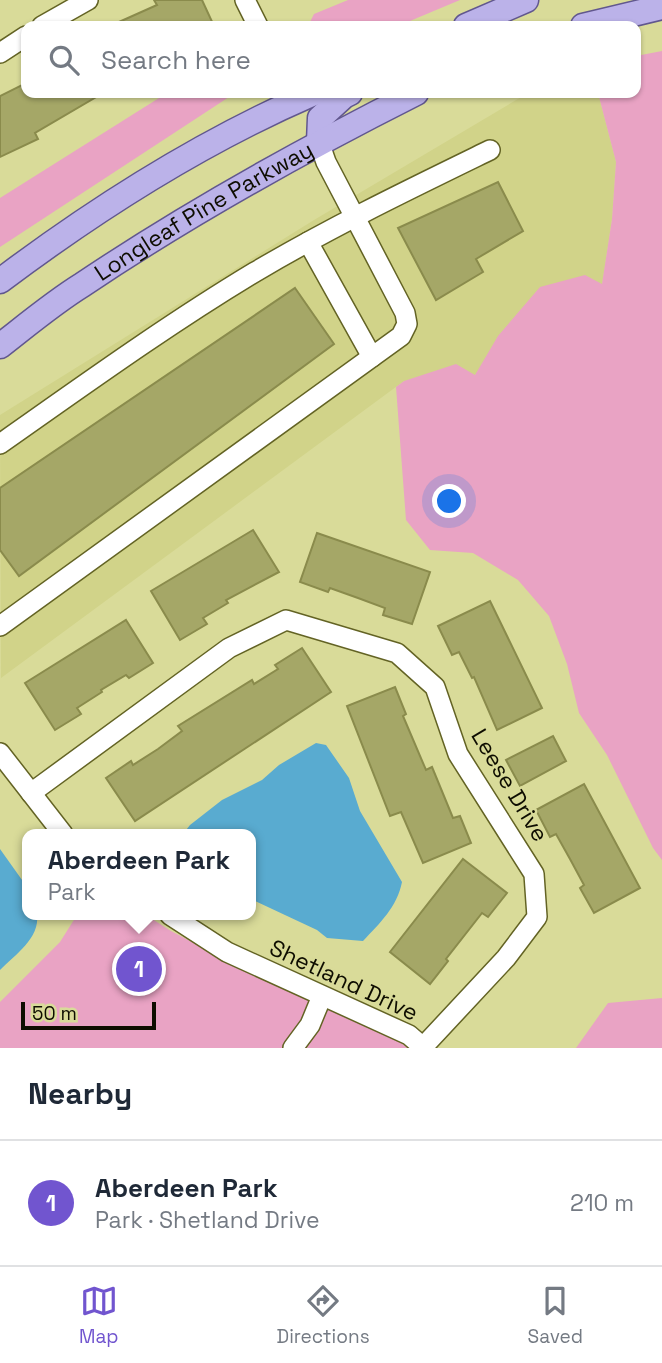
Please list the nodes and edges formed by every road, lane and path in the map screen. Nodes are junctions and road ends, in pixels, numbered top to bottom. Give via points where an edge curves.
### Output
1 (89, 0) edge
2 (245, 0) edge
3 (528, 0) edge
4 (662, 7) edge
5 (51, 21) edge
6 (256, 21) edge
7 (478, 21) edge
8 (513, 21) edge
9 (604, 21) edge
10 (21, 39) edge
11 (0, 53) edge
12 (295, 98) edge
13 (342, 98) edge
14 (406, 98) edge
15 (318, 142) junction
16 (490, 150) dead end
17 (355, 216) junction
18 (308, 242) junction
19 (0, 281) edge
20 (0, 346) edge
21 (372, 357) junction
22 (0, 444) edge
23 (0, 626) edge
24 (0, 753) edge
25 (31, 793) junction
26 (59, 829) edge
27 (177, 920) edge
28 (322, 996) junction
29 (293, 1048) edge
30 (424, 1048) edge

1 - 5 street
2 - 6 street
3 - 7 main road
3 - 8 main road via 527,15
4 - 9 main road
10 - 11 street
12 - 19 main road, Longleaf Pine Parkway via 187,157
13 - 15 main road via 320,118
14 - 15 main road, Longleaf Pine Parkway
15 - 17 street
15 - 20 main road, Longleaf Pine Parkway via 213,201 80,286
16 - 17 street
17 - 18 street
17 - 21 street via 407,324 401,336
18 - 21 street
18 - 22 street via 169,327
21 - 23 street
24 - 25 street
25 - 26 street
25 - 30 street, Leese Drive via 229,648 286,620 397,653 435,687 458,754 534,874 537,917
27 - 28 street, Shetland Drive via 226,953
28 - 29 street via 310,1026
28 - 30 street, Shetland Drive via 409,1035

